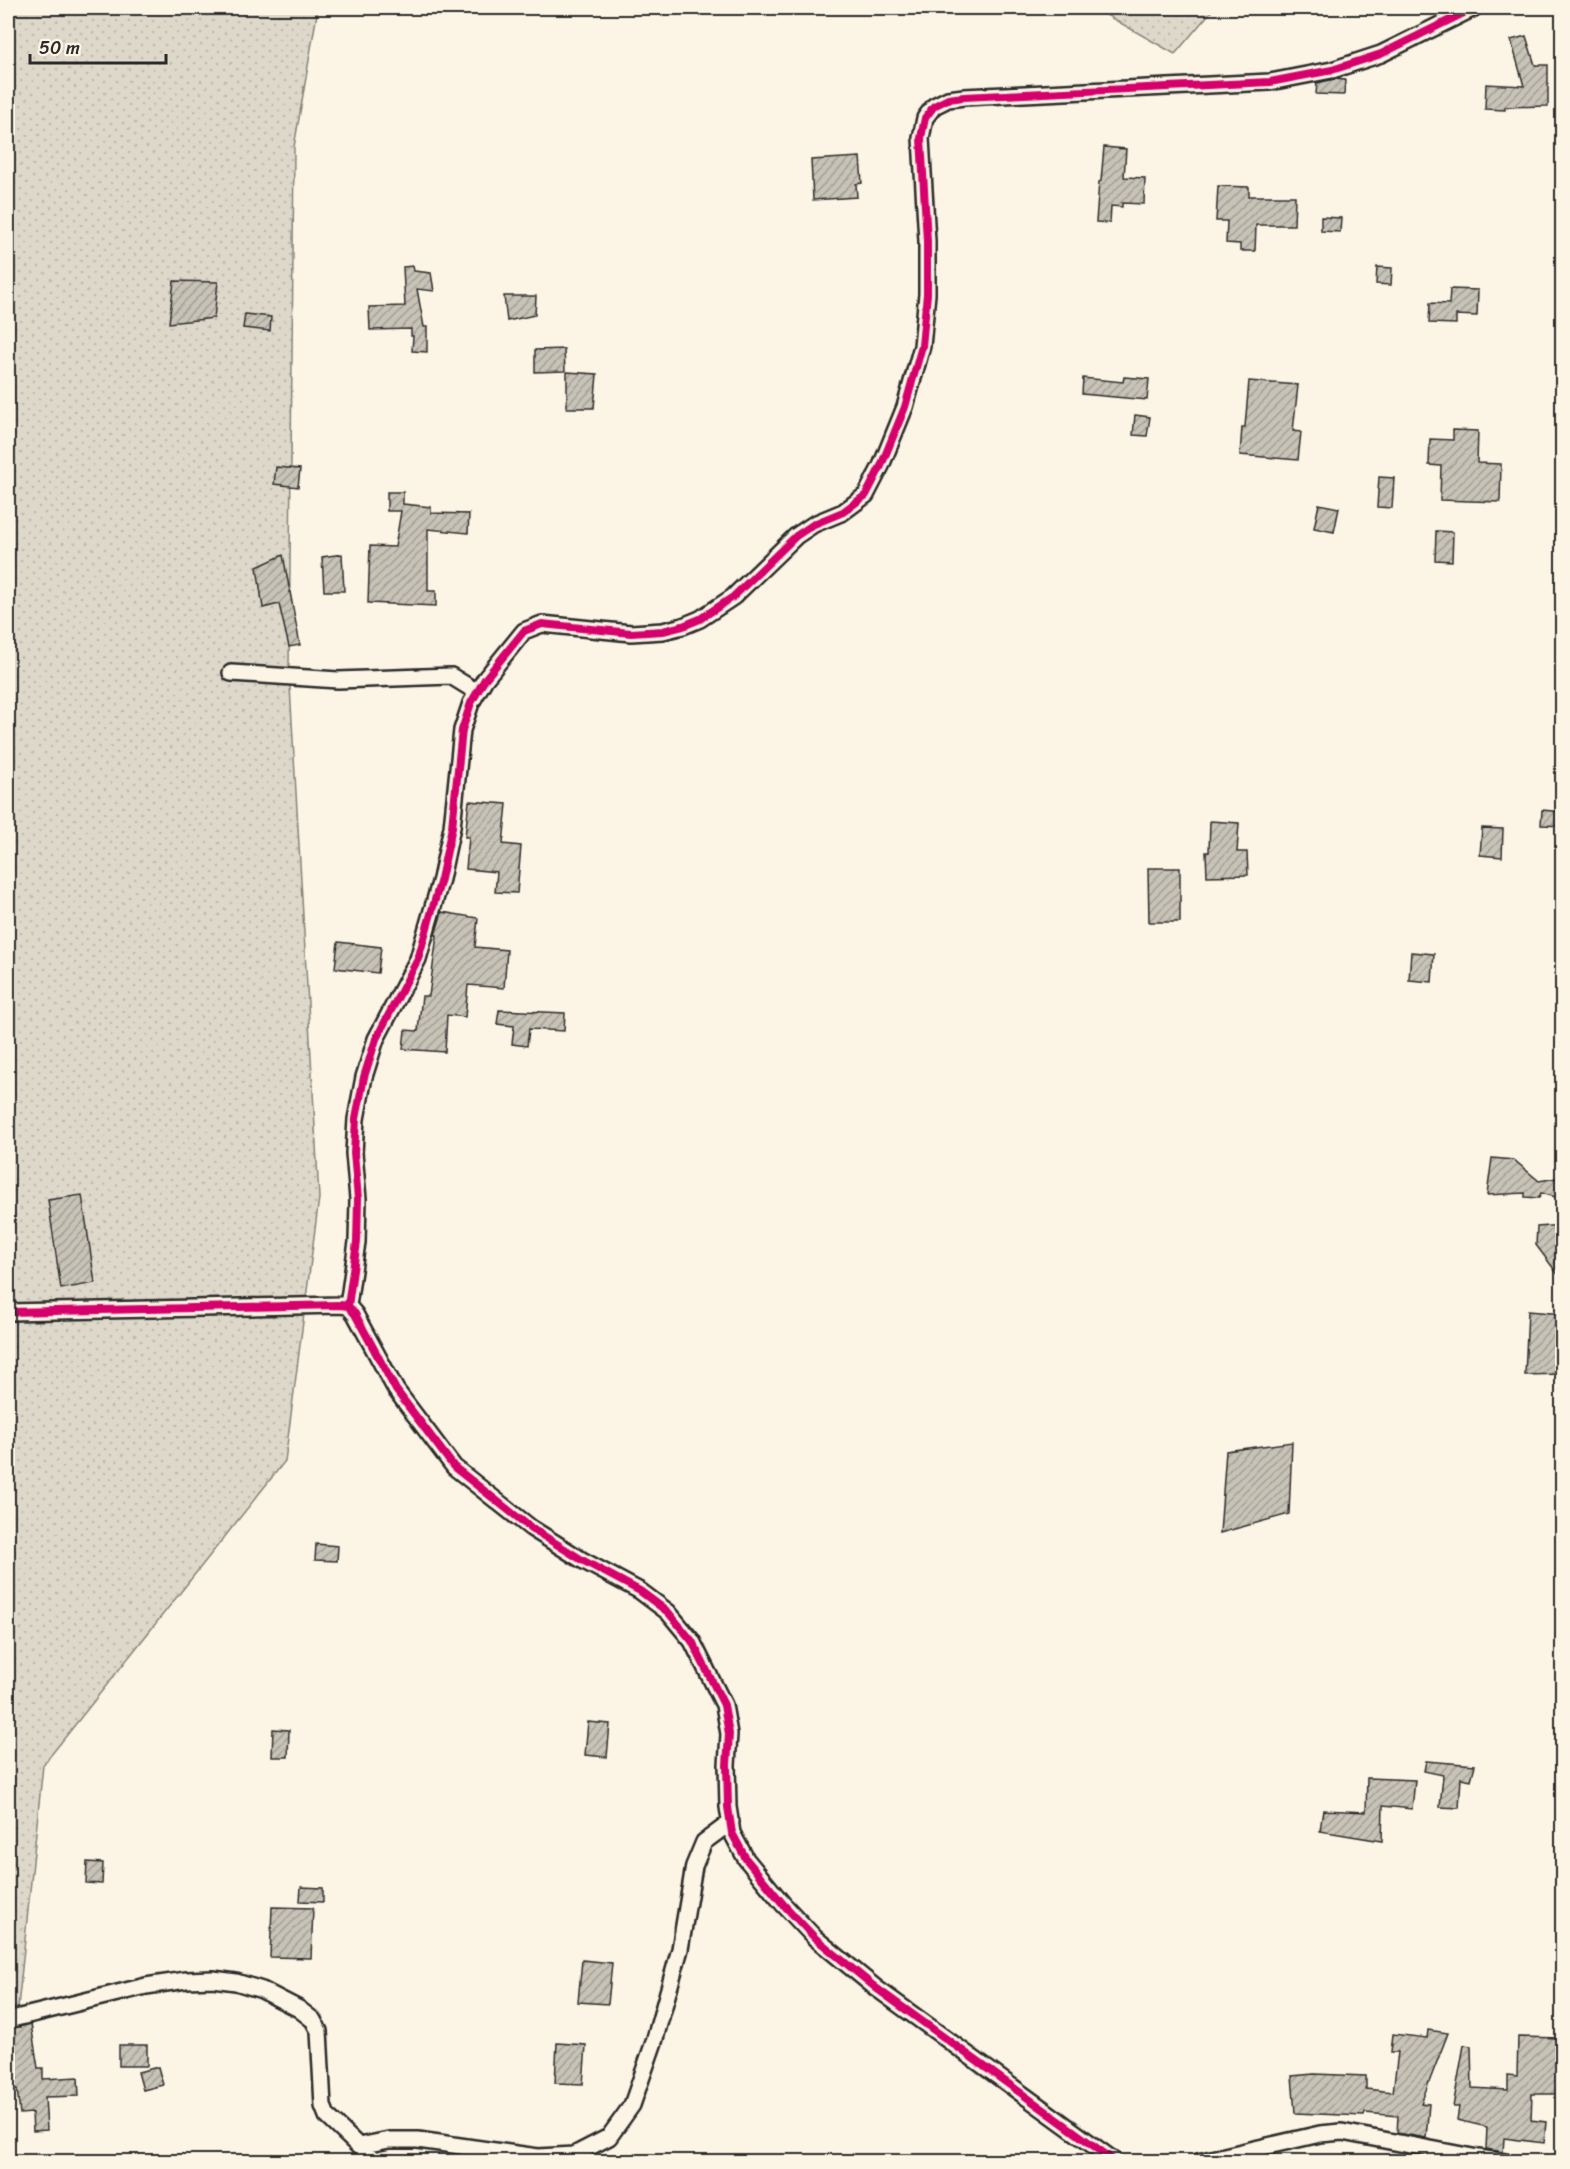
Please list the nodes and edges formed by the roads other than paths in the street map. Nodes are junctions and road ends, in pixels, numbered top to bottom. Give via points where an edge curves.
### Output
1 (1474, 8) edge
2 (231, 673) dead end
3 (477, 692) junction
4 (348, 1306) junction
5 (8, 1312) edge
6 (731, 1822) junction
7 (8, 2020) edge
8 (359, 2146) junction
9 (1223, 2159) edge
10 (375, 2162) edge
11 (1116, 2162) edge
12 (1198, 2162) edge
13 (1506, 2162) edge

1 - 3 street via 1381,54 1332,70 1270,82 964,97 933,106 925,118 921,138 927,241 922,346 905,407 866,495 843,513 796,536 733,597 700,619 663,631 631,633 542,624 524,632
2 - 3 street via 338,680 451,676
3 - 4 street via 462,730 452,827 418,959 376,1039 364,1077 356,1119 357,1242
4 - 5 street
4 - 6 street via 396,1390 454,1467 531,1528 640,1591 668,1612 692,1641 724,1705 729,1734
6 - 8 street via 704,1842 700,1850 680,1949 654,2042 632,2105 609,2137 574,2155 538,2157 418,2140
6 - 11 street via 732,1833 746,1859 815,1938 876,1988
7 - 8 street via 186,1980 236,1982 262,1990 299,2008 313,2020 319,2031 323,2106 327,2116
8 - 10 street
9 - 12 street
9 - 13 street via 1342,2132

